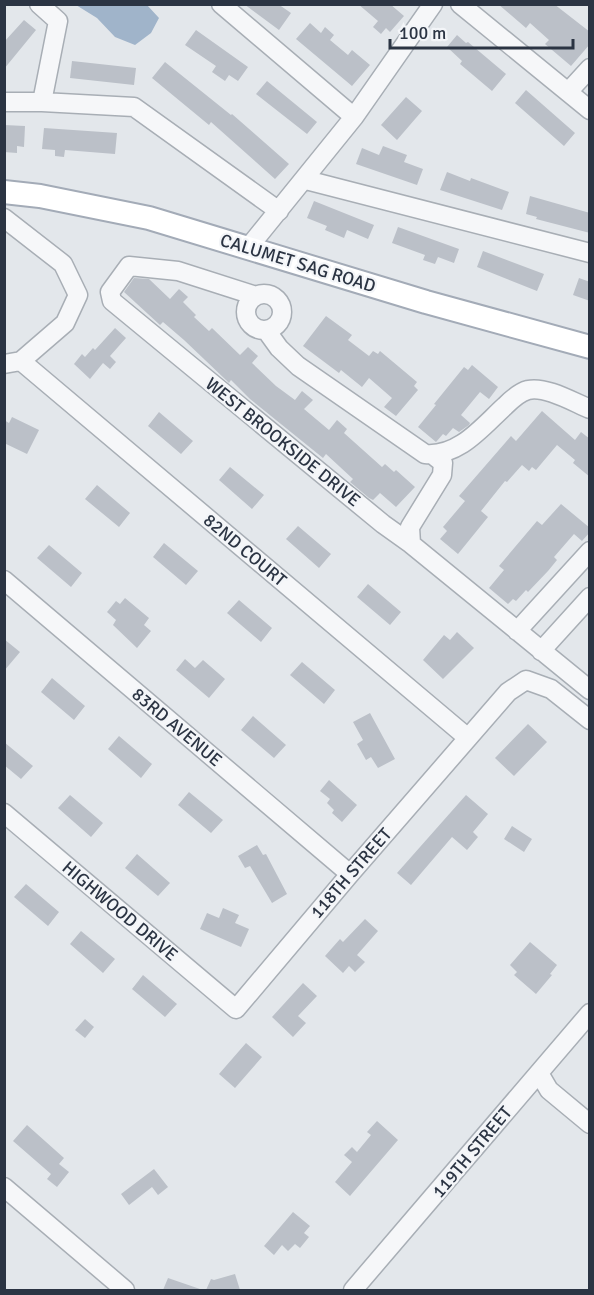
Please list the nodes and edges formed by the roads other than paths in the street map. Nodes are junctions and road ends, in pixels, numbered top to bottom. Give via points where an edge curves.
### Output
1 (39, 4) edge
2 (221, 4) edge
3 (460, 4) edge
4 (432, 5) edge
5 (590, 68) edge
6 (568, 92) junction
7 (4, 102) edge
8 (42, 102) junction
9 (590, 110) edge
10 (354, 117) junction
11 (306, 180) junction
12 (4, 192) edge
13 (279, 211) junction
14 (4, 218) edge
15 (248, 248) junction
16 (590, 253) edge
17 (256, 296) junction
18 (266, 330) junction
19 (590, 347) edge
20 (13, 363) edge
21 (590, 409) edge
22 (433, 455) junction
23 (411, 544) junction
24 (590, 551) edge
25 (4, 580) edge
26 (562, 582) junction
27 (587, 599) edge
28 (517, 632) junction
29 (541, 651) junction
30 (590, 690) edge
31 (590, 720) edge
32 (468, 738) junction
33 (4, 813) edge
34 (350, 874) junction
35 (236, 1009) joint
36 (590, 1013) edge
37 (539, 1072) junction
38 (590, 1124) edge
39 (4, 1187) edge
40 (125, 1290) edge
41 (353, 1290) edge

1 - 8 street via 58,21
2 - 10 street
3 - 6 street
4 - 10 street
5 - 6 street
6 - 9 street
7 - 8 street
8 - 13 street via 134,107
10 - 11 street
11 - 13 street
11 - 16 street
12 - 15 main road, CALUMET SAG ROAD via 149,218
13 - 15 street
14 - 20 street via 63,264 78,295 65,323
15 - 19 main road, CALUMET SAG ROAD
17 - 18 street via 246,306 248,321 254,328
17 - 18 street via 269,294 280,304 282,316
17 - 23 street, WEST BROOKSIDE DRIVE via 178,271 129,266 110,292 112,302
18 - 22 street via 298,366 425,454
20 - 32 street, 82ND COURT
21 - 22 street via 549,392 528,390 513,398 460,447
22 - 23 street via 443,464 442,475 410,527
23 - 28 street, WEST BROOKSIDE DRIVE
24 - 26 street
25 - 34 street, 83RD AVENUE
26 - 27 street
26 - 28 street
27 - 29 street
28 - 29 street, WEST BROOKSIDE DRIVE
29 - 30 street, WEST BROOKSIDE DRIVE
31 - 32 street, 118TH STREET via 551,689 526,680 508,692
32 - 34 street, 118TH STREET
33 - 35 street, HIGHWOOD DRIVE
34 - 35 street, 118TH STREET
36 - 37 street, 119TH STREET
37 - 38 street via 549,1090
37 - 41 street, 119TH STREET
39 - 40 street

